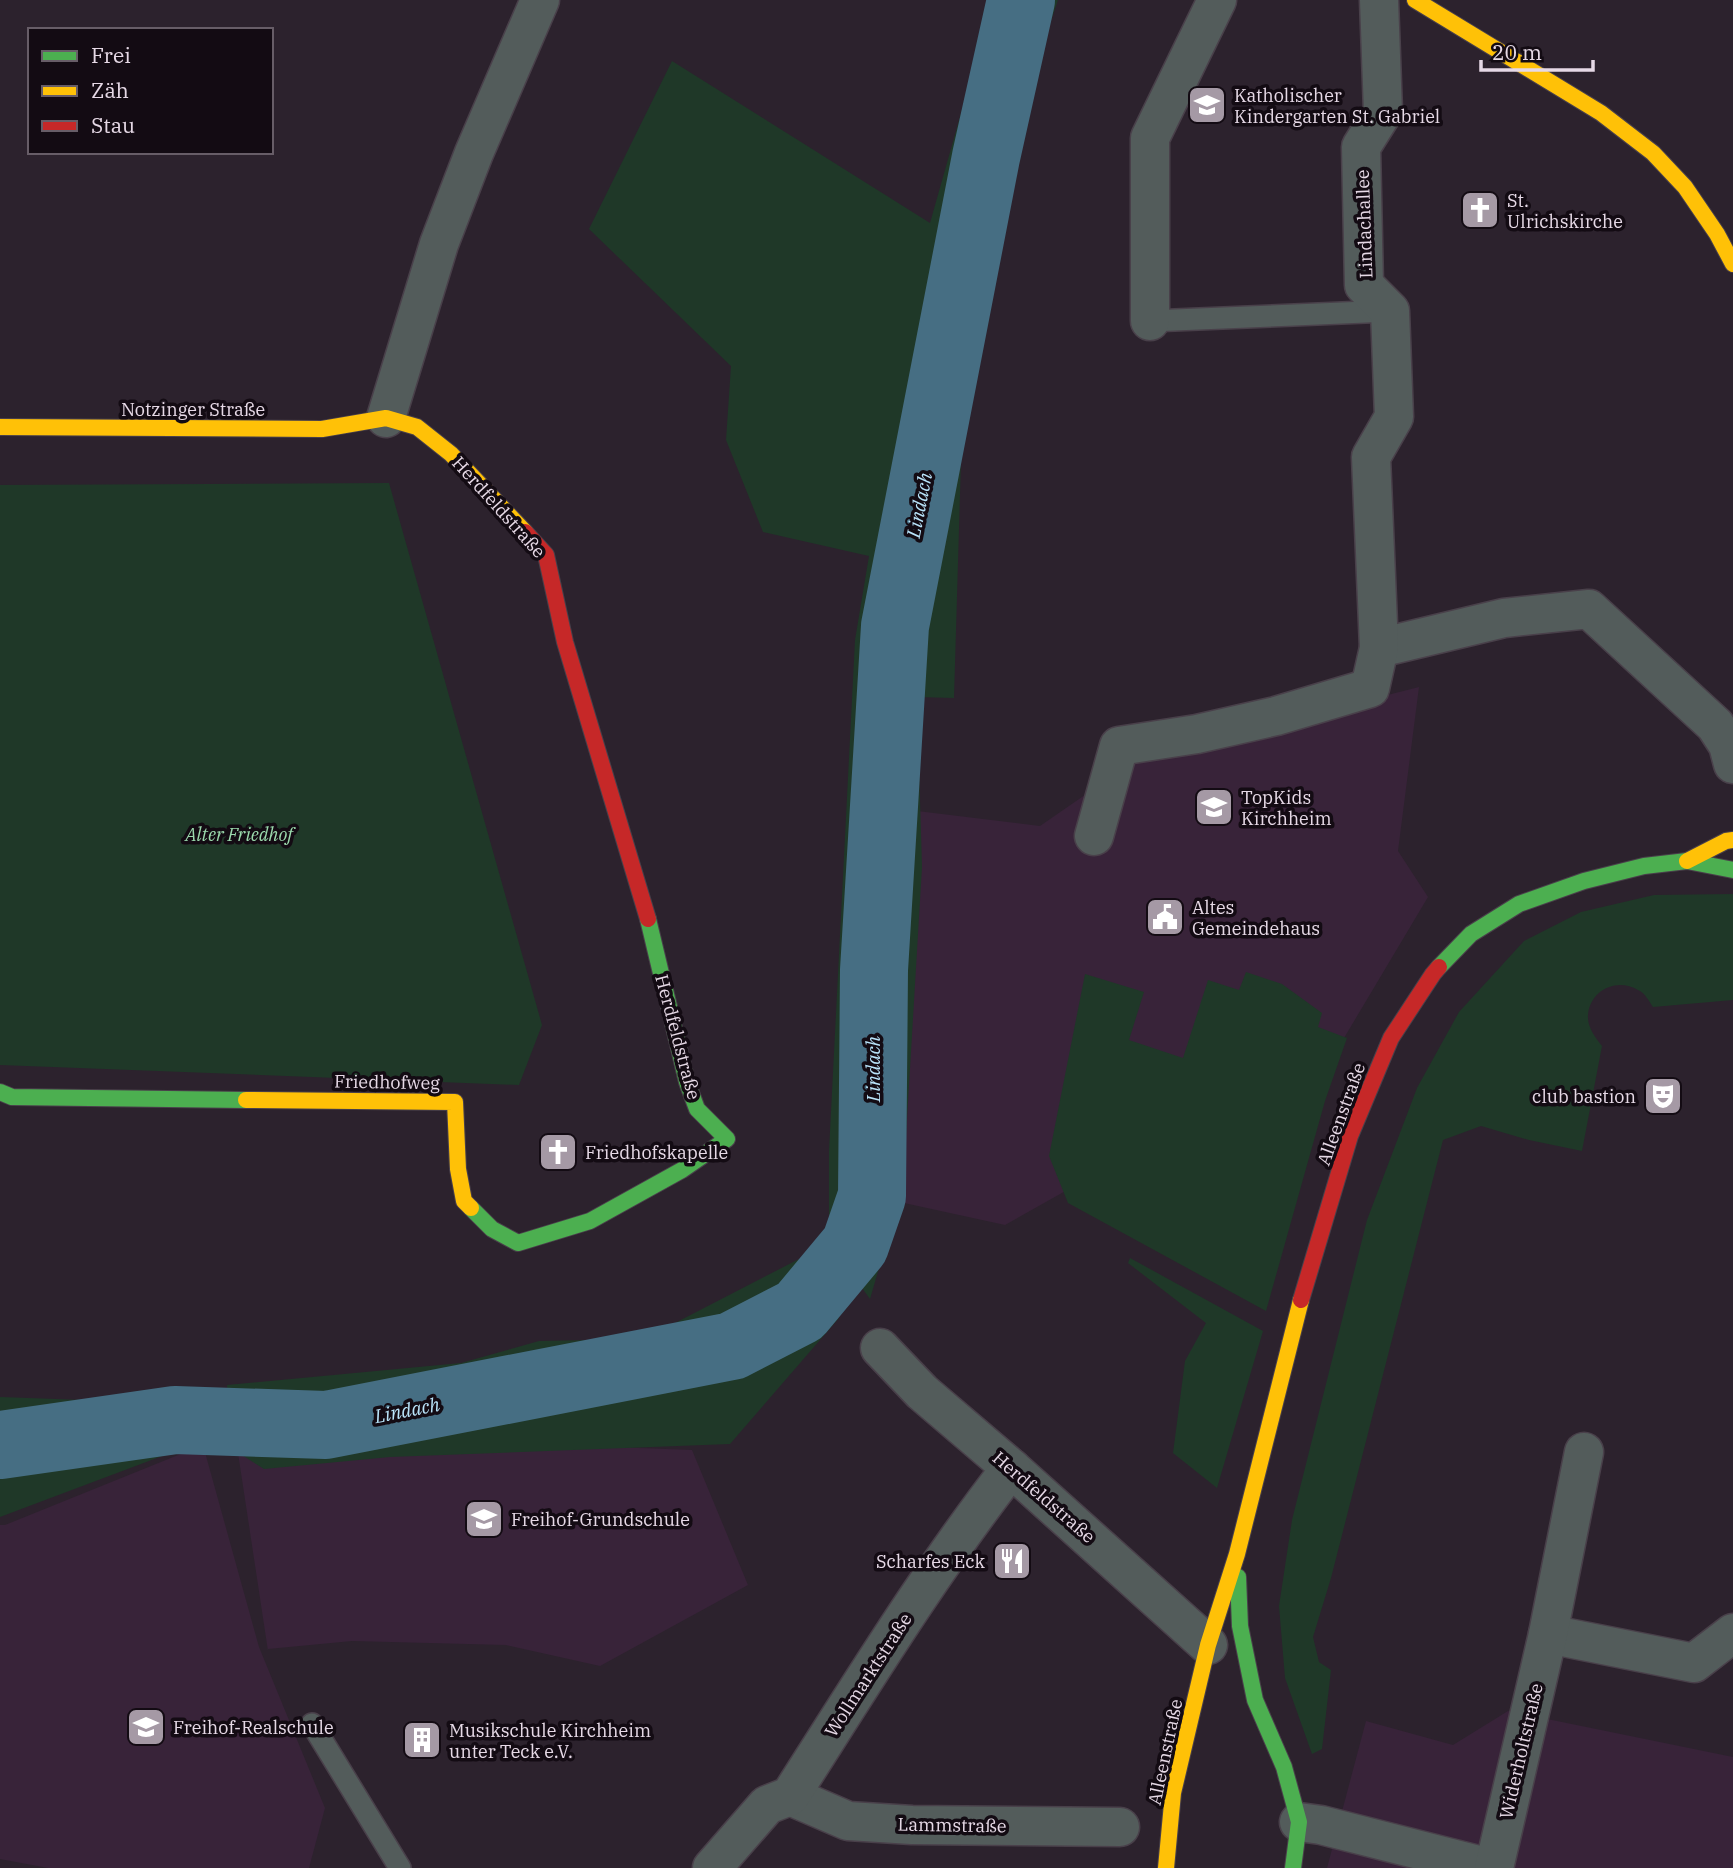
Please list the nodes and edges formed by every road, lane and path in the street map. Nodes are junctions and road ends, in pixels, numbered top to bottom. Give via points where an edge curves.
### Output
1 (1217, 0) edge
2 (1379, 0) edge
3 (1415, 0) edge
4 (535, 1) edge
5 (1725, 233) edge
6 (1733, 264) edge
7 (1390, 311) junction
8 (1150, 321) joint
9 (386, 418) junction
10 (0, 427) edge
11 (1379, 648) junction
12 (1733, 764) edge
13 (1094, 836) dead end
14 (1733, 840) edge
15 (1687, 861) junction
16 (1733, 870) edge
17 (0, 1091) edge
18 (727, 1139) joint
19 (880, 1349) dead end
20 (1584, 1452) dead end
21 (1011, 1468) junction
22 (1237, 1554) junction
23 (1733, 1633) edge
24 (1548, 1634) junction
25 (1215, 1651) junction
26 (1235, 1673) dead end
27 (1255, 1700) junction
28 (312, 1724) dead end
29 (790, 1796) junction
30 (1298, 1822) junction
31 (1120, 1827) dead end
32 (400, 1868) edge
33 (712, 1868) edge
34 (1166, 1868) edge
35 (1293, 1868) edge
36 (1492, 1868) edge

1 - 8 street via 1150,138
2 - 7 street, Lindachallee via 1383,112 1361,147 1364,285
3 - 5 street via 1601,113 1653,153
4 - 9 street via 439,244
5 - 6 street
7 - 8 lane
7 - 11 street via 1394,416 1371,457
9 - 10 street, Notzinger Straße via 322,429
9 - 18 street, Herdfeldstraße via 417,427 451,454 546,555 565,642 644,904 687,1082 697,1109
11 - 12 street via 1504,618 1589,609 1715,725 1728,744
11 - 13 street via 1370,688 1276,716 1119,746
14 - 15 street, Alleenstraße
15 - 16 street, Alleenstraße
15 - 22 street, Alleenstraße via 1584,881 1519,904 1471,934 1433,974 1391,1038 1350,1136 1293,1328
17 - 18 street, Friedhofweg via 12,1097 455,1102 464,1201 492,1228 518,1243 590,1221
19 - 21 street, Herdfeldstraße via 922,1392
20 - 24 street, Widerholtstraße
21 - 25 street, Herdfeldstraße
21 - 29 street, Wollmarktstraße via 882,1651
22 - 25 street, Alleenstraße
22 - 27 street, Alleenstraße via 1240,1626
23 - 24 street via 1694,1663
24 - 36 street, Widerholtstraße
25 - 34 street, Alleenstraße via 1173,1793
26 - 27 street, Alleenstraße
27 - 30 street, Alleenstraße via 1284,1767
28 - 32 lane
29 - 31 street, Lammstraße via 848,1821
29 - 33 street, Wollmarktstraße via 767,1805
30 - 35 street, Alleenstraße
30 - 36 street

